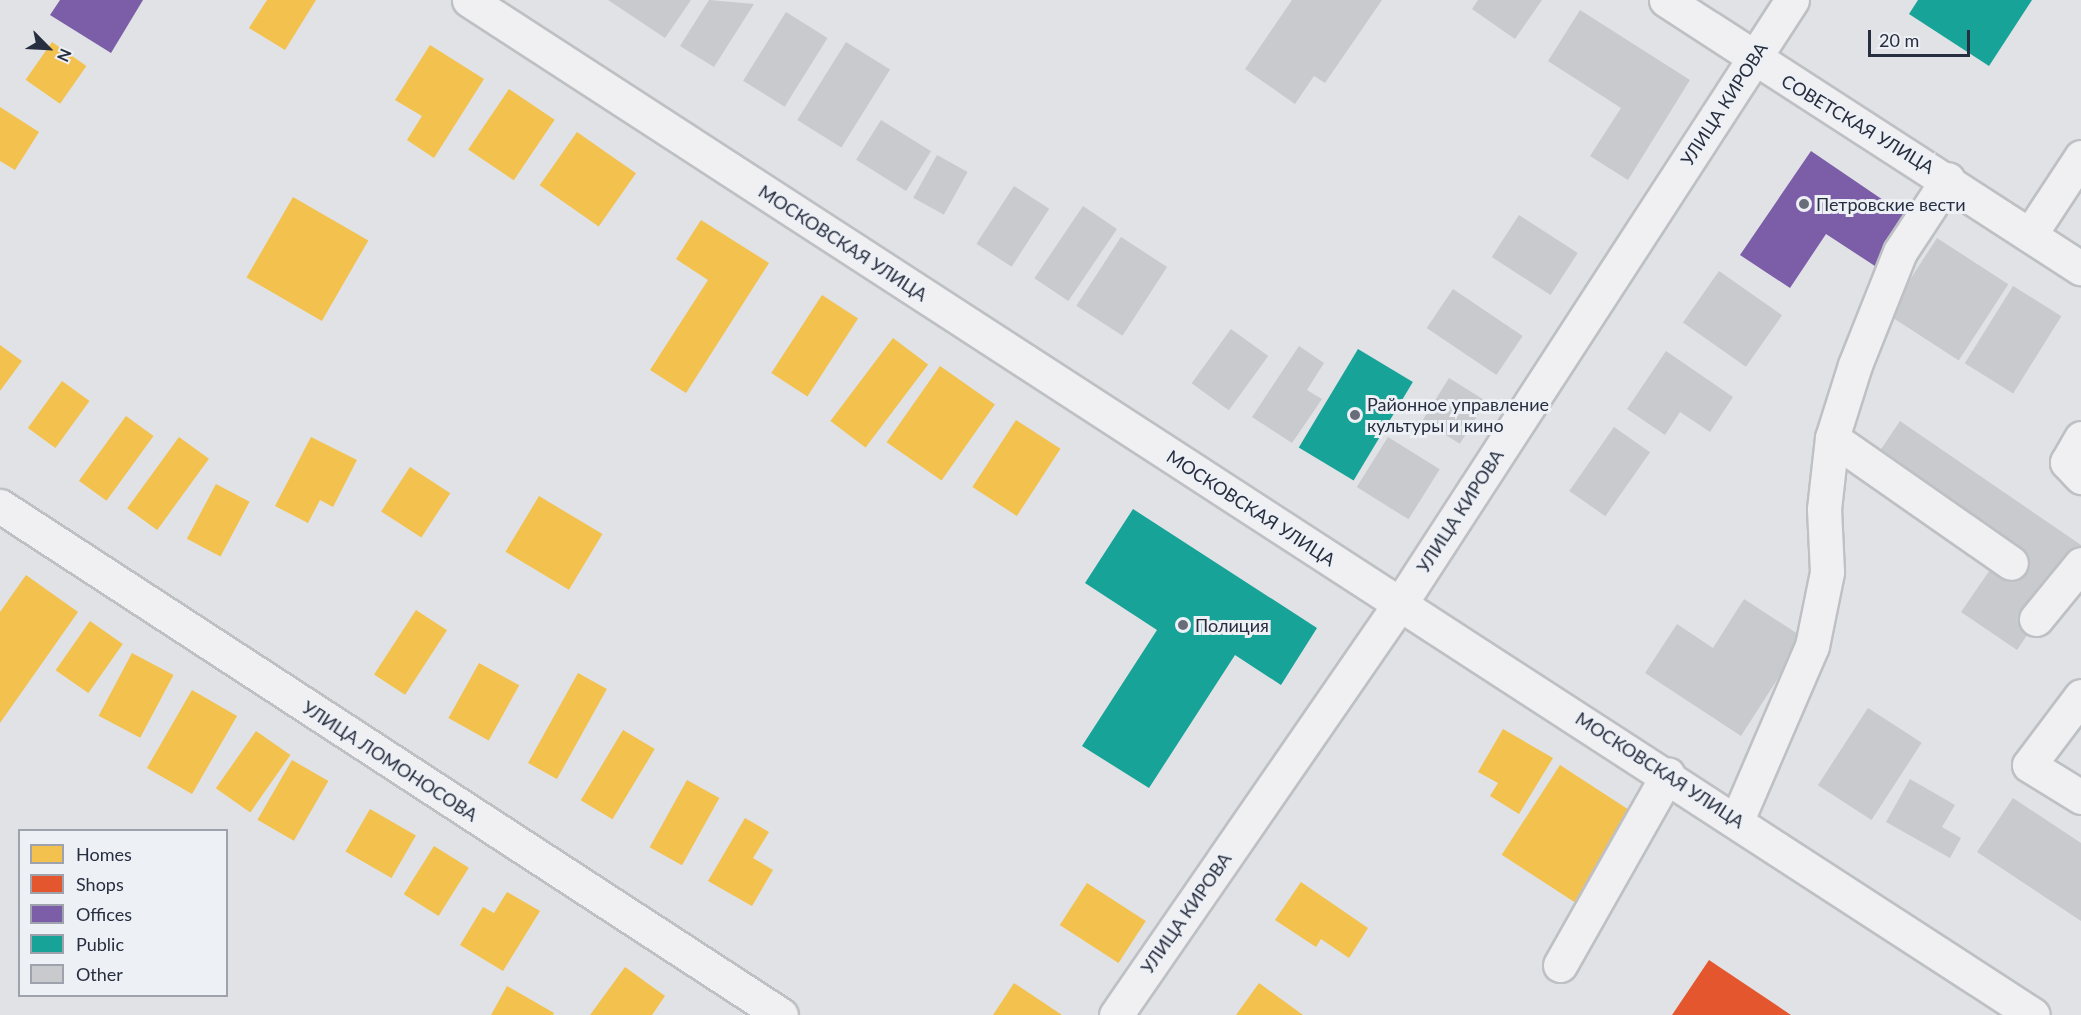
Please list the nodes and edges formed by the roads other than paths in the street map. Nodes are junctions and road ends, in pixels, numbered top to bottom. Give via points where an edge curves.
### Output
1 (469, 0) edge
2 (1666, 0) edge
3 (1792, 0) edge
4 (1752, 60) junction
5 (2081, 157) edge
6 (1948, 179) junction
7 (2031, 233) junction
8 (2081, 268) edge
9 (1832, 438) junction
10 (2081, 438) edge
11 (2081, 477) edge
12 (0, 506) edge
13 (2011, 564) dead end
14 (2081, 564) edge
15 (1400, 604) junction
16 (2036, 619) dead end
17 (2081, 696) edge
18 (1668, 774) junction
19 (2081, 798) edge
20 (1737, 819) junction
21 (1560, 965) dead end
22 (2020, 1012) edge
23 (781, 1015) edge
24 (1116, 1015) edge

1 - 15 street, МОСКОВСКАЯ УЛИЦА
2 - 4 street, СОВЕТСКАЯ УЛИЦА
3 - 4 street, УЛИЦА КИРОВА
4 - 6 street, СОВЕТСКАЯ УЛИЦА
4 - 15 street, УЛИЦА КИРОВА
5 - 7 street
6 - 7 street, СОВЕТСКАЯ УЛИЦА
6 - 9 street via 1900,252
7 - 8 street, СОВЕТСКАЯ УЛИЦА
9 - 13 street
9 - 20 street via 1824,509 1827,572 1812,646
10 - 11 street via 2067,462
12 - 23 street, УЛИЦА ЛОМОНОСОВА
14 - 16 street
15 - 18 street, МОСКОВСКАЯ УЛИЦА
15 - 24 street, УЛИЦА КИРОВА
17 - 19 street via 2029,765
18 - 20 street, МОСКОВСКАЯ УЛИЦА
18 - 21 street
20 - 22 street, МОСКОВСКАЯ УЛИЦА

